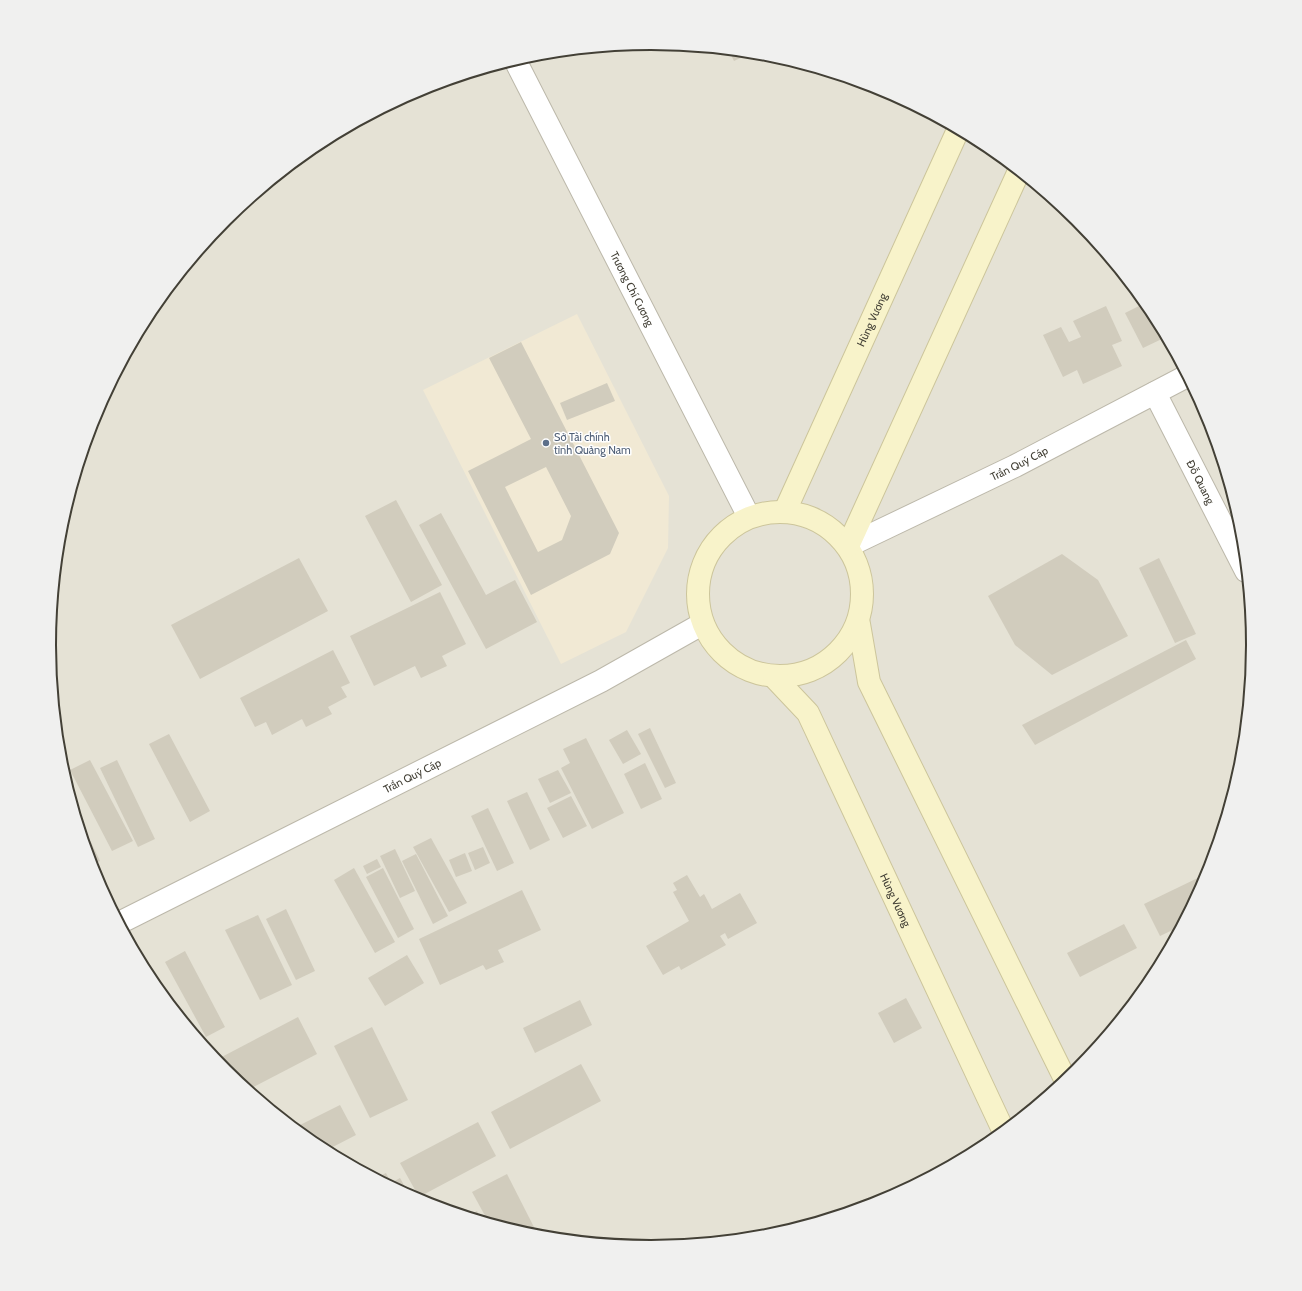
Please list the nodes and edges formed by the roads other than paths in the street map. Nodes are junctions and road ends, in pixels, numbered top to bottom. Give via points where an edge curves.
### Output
1 (518, 65) edge
2 (956, 134) edge
3 (1017, 175) edge
4 (1183, 378) edge
5 (1155, 393) junction
6 (785, 511) junction
7 (749, 516) junction
8 (848, 546) junction
9 (1240, 558) edge
10 (702, 624) junction
11 (859, 624) junction
12 (774, 677) junction
13 (123, 920) edge
14 (1063, 1075) edge
15 (1002, 1127) edge

1 - 7 street, Trương Chí Cương
2 - 6 main road, Hùng Vương
3 - 8 main road
4 - 5 street, Trần Quý Cáp
5 - 8 street, Trần Quý Cáp via 1015,466
5 - 9 street, Đỗ Quang
6 - 7 main road
6 - 8 main road via 821,521
7 - 10 main road via 714,542 698,581
8 - 11 main road via 863,584
10 - 12 main road via 719,650 744,669
10 - 13 street, Trần Quý Cáp via 601,681
11 - 12 main road via 839,654 809,673
11 - 14 main road via 869,682
12 - 15 main road, Hùng Vương via 808,713

